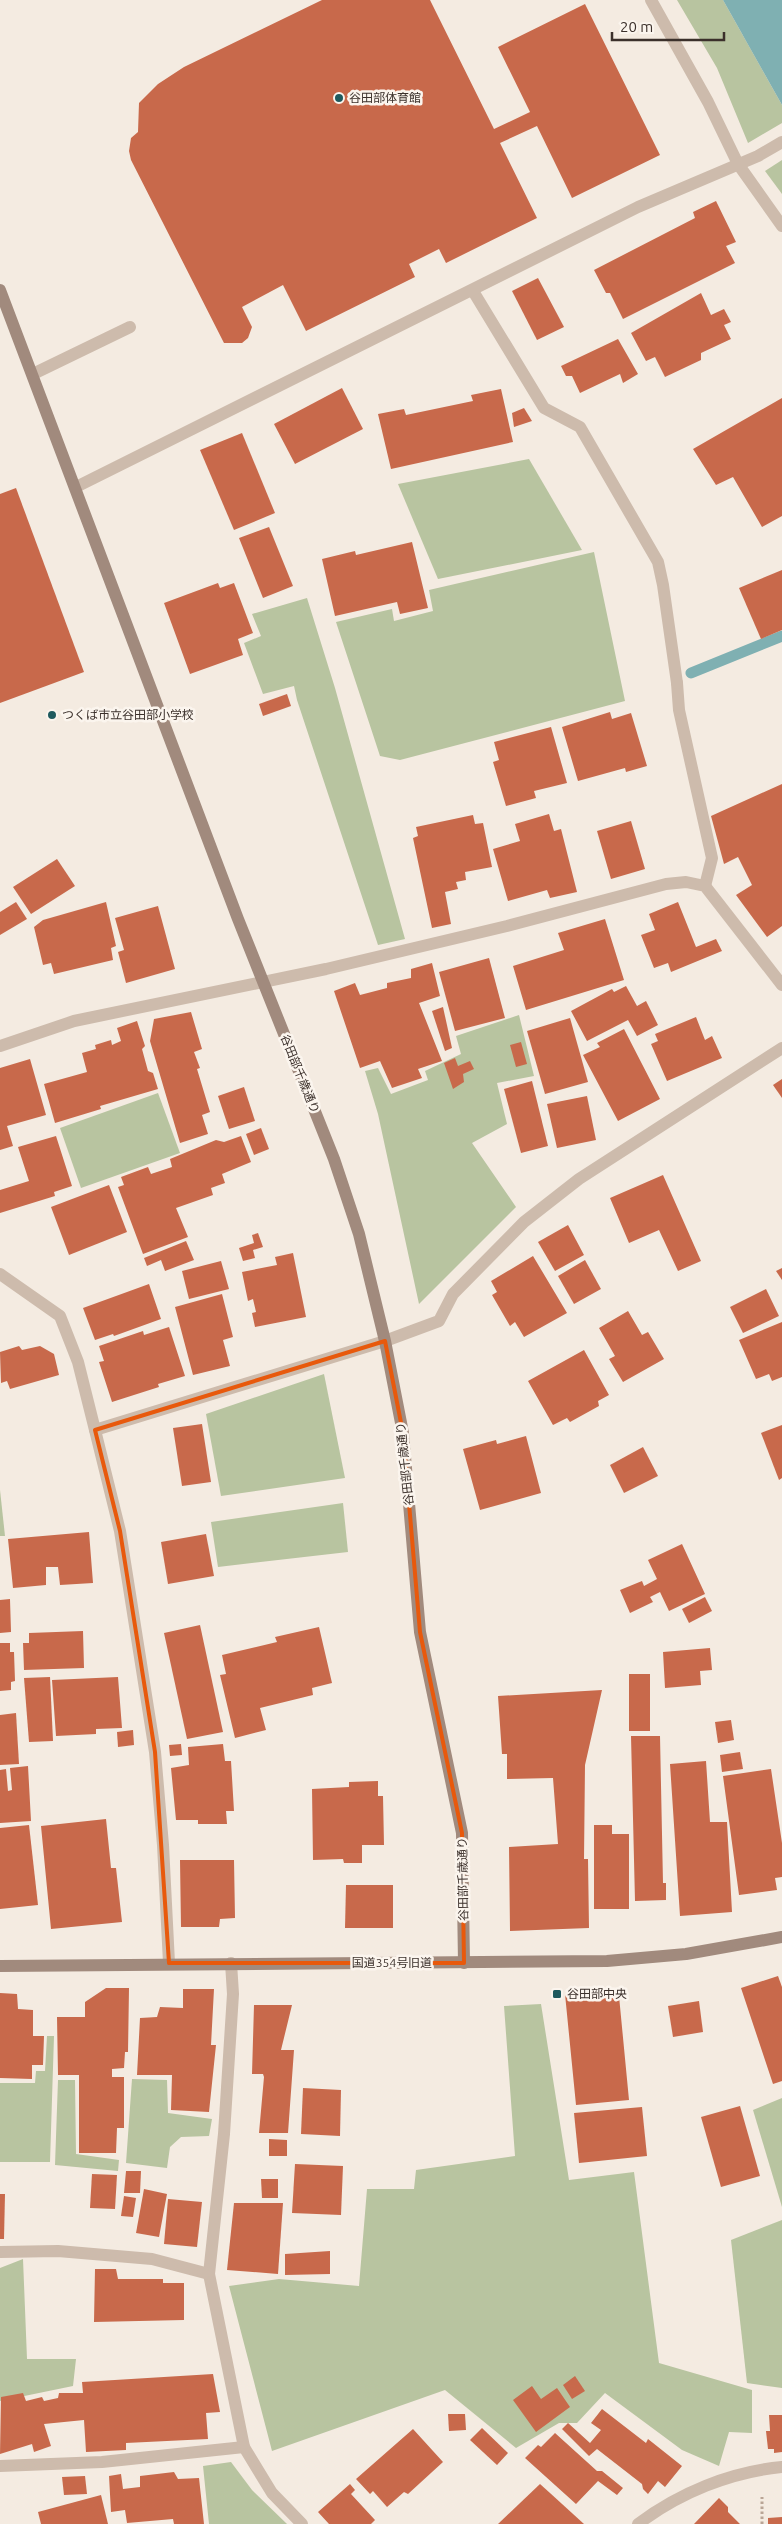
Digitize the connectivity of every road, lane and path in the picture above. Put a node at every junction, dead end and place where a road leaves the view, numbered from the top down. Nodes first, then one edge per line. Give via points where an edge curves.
1 (651, 0) edge
2 (782, 142) edge
3 (738, 164) junction
4 (782, 226) edge
5 (0, 290) edge
6 (472, 291) junction
7 (130, 327) dead end
8 (33, 374) junction
9 (76, 487) junction
10 (705, 886) junction
11 (264, 982) junction
12 (782, 984) edge
13 (0, 1046) edge
14 (782, 1048) edge
15 (0, 1274) edge
16 (385, 1341) junction
17 (95, 1430) junction
18 (782, 1937) edge
19 (169, 1963) junction
20 (231, 1963) junction
21 (464, 1963) junction
22 (0, 1966) edge
23 (0, 2252) edge
24 (209, 2274) junction
25 (244, 2447) junction
26 (0, 2466) edge
27 (782, 2467) edge
28 (302, 2524) edge
29 (638, 2524) edge

1 - 3 street via 708,102
2 - 3 street
3 - 4 street
3 - 6 street via 638,208
5 - 8 street, 谷田部千歳通り
6 - 9 street
6 - 10 street via 544,408 580,428 658,562 679,710 712,858
7 - 8 street
8 - 9 street, 谷田部千歳通り
9 - 11 street, 谷田部千歳通り
10 - 11 street via 686,882 666,884 507,926
10 - 12 street
11 - 13 street via 74,1022
11 - 16 street, 谷田部千歳通り via 334,1159 359,1234
14 - 16 street via 579,1178 524,1222 453,1294 439,1321
15 - 17 street via 60,1316 78,1362
16 - 17 street
16 - 21 street, 谷田部千歳通り via 403,1433 420,1632 462,1833
17 - 19 street via 120,1531 155,1752
18 - 21 street, 国道354号旧道 via 686,1954 607,1961
19 - 20 street, 国道354号旧道
19 - 22 street, 国道354号旧道
20 - 21 street, 国道354号旧道
20 - 24 street via 224,2134
23 - 24 street via 58,2250 152,2259
24 - 25 street
25 - 26 street via 102,2462
25 - 28 street via 272,2493
27 - 29 street via 714,2482 659,2508

